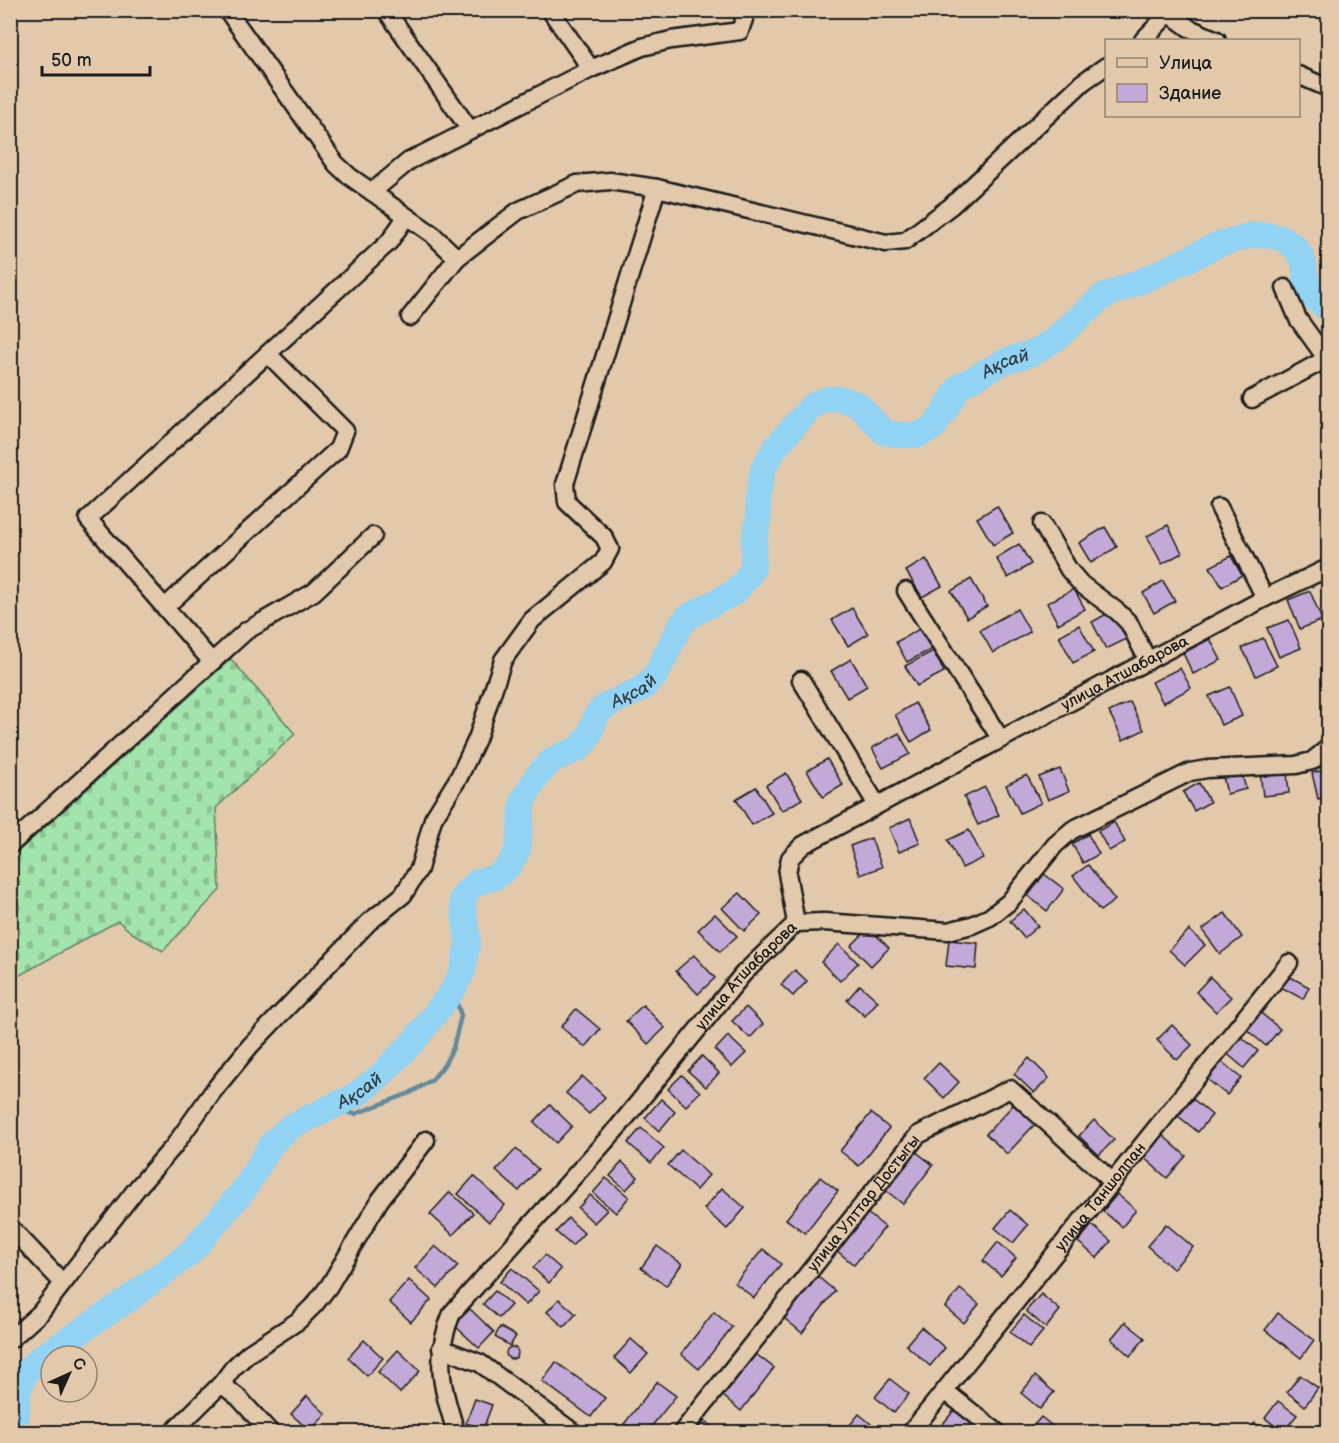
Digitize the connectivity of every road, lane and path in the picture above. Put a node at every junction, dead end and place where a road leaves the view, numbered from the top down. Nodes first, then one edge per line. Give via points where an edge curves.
1 (227, 10) edge
2 (386, 10) edge
3 (550, 10) edge
4 (747, 10) edge
5 (1171, 12) edge
6 (1144, 39) edge
7 (1215, 39) edge
8 (1105, 67) edge
9 (591, 69) junction
10 (1300, 75) edge
11 (1329, 88) edge
12 (470, 130) junction
13 (657, 188) junction
14 (372, 192) junction
15 (406, 217) junction
16 (457, 258) junction
17 (1285, 288) dead end
18 (410, 317) dead end
19 (268, 354) junction
20 (1327, 358) edge
21 (1252, 399) dead end
22 (1220, 507) dead end
23 (1042, 524) dead end
24 (373, 536) dead end
25 (1329, 568) edge
26 (906, 591) dead end
27 (1265, 598) junction
28 (165, 607) junction
29 (1148, 661) junction
30 (212, 662) junction
31 (801, 680) dead end
32 (1000, 738) junction
33 (1329, 748) edge
34 (877, 804) junction
35 (10, 845) edge
36 (796, 923) junction
37 (1289, 963) dead end
38 (426, 1140) dead end
39 (1113, 1182) junction
40 (10, 1227) edge
41 (63, 1283) junction
42 (10, 1340) edge
43 (441, 1348) junction
44 (221, 1384) junction
45 (945, 1390) junction
46 (173, 1432) edge
47 (270, 1432) edge
48 (456, 1432) edge
49 (573, 1432) edge
50 (682, 1432) edge
51 (911, 1432) edge
52 (997, 1432) edge

1 - 14 street via 336,164
2 - 12 street
3 - 9 street
4 - 9 street via 740,32 642,47
5 - 6 street
5 - 7 street via 1189,28
8 - 13 street via 1083,82 951,206 905,241 886,243
9 - 12 street
10 - 11 street
12 - 14 street via 409,161
13 - 16 street via 610,181 577,184 518,211
13 - 41 street via 565,484 567,502 604,537 610,549 603,562 532,620 502,660 477,739 433,819 419,869 403,895 369,922 250,1046
14 - 15 street
15 - 16 street via 432,234
15 - 19 street via 389,243
16 - 18 street
17 - 20 street via 1298,320
19 - 28 street via 88,519
19 - 28 street via 345,431 339,449
20 - 21 street
22 - 27 street
23 - 29 street via 1081,584 1129,623
24 - 30 street via 314,592 246,631
25 - 27 street, улица Атшабарова
26 - 32 street
27 - 29 street, улица Атшабарова
28 - 30 street
29 - 32 street, улица Атшабарова
30 - 35 street
31 - 34 street
32 - 34 street, улица Атшабарова
33 - 36 street via 1312,761 1296,765 1190,772 1072,830 1009,902 972,925 948,931
34 - 36 street, улица Атшабарова via 803,845 790,858 787,873
36 - 43 street, улица Атшабарова via 743,974 619,1126 452,1313
37 - 39 street, улица Таншолпан
38 - 44 street via 380,1200 315,1304 298,1321 249,1353
39 - 45 street, улица Таншолпан
39 - 50 street, улица Улттар Достыгы via 1010,1089 918,1135
40 - 41 street
41 - 42 street via 40,1313
43 - 48 street, улица Атшабарова via 445,1396
43 - 49 street via 480,1363
44 - 46 street
44 - 47 street
45 - 51 street, улица Таншолпан
45 - 52 street

